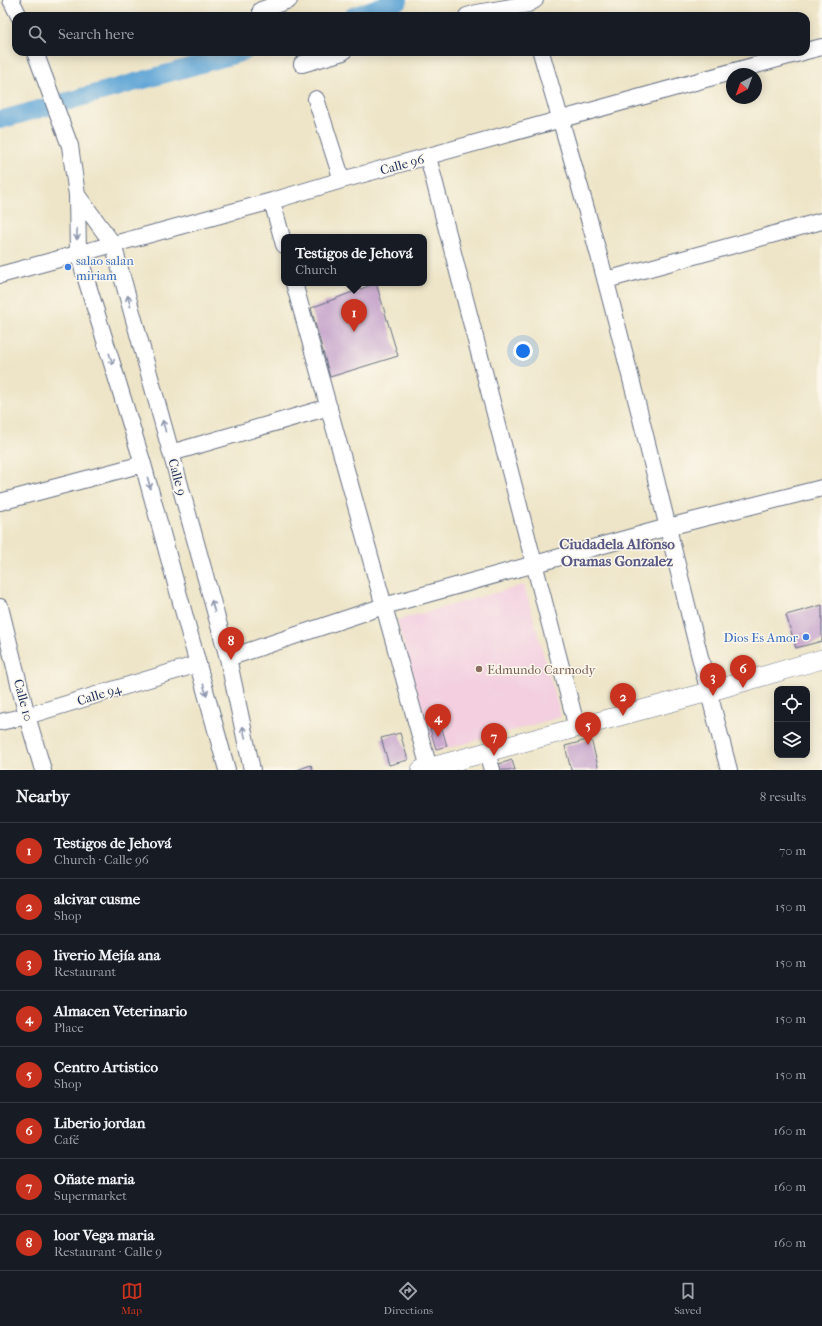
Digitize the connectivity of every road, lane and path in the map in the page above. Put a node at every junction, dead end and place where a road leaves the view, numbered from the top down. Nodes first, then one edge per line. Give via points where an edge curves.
1 (11, 0) edge
2 (289, 0) edge
3 (532, 7) edge
4 (261, 10) dead end
5 (17, 12) edge
6 (486, 12) edge
7 (822, 47) edge
8 (810, 51) edge
9 (38, 56) edge
10 (330, 56) edge
11 (542, 56) edge
12 (791, 56) edge
13 (302, 64) dead end
14 (316, 99) dead end
15 (560, 120) junction
16 (428, 157) junction
17 (342, 180) junction
18 (77, 195) junction
19 (272, 201) junction
20 (822, 221) edge
21 (281, 234) edge
22 (113, 244) junction
23 (78, 253) junction
24 (0, 275) edge
25 (606, 280) junction
26 (295, 286) edge
27 (329, 407) junction
28 (171, 453) junction
29 (143, 464) junction
30 (822, 488) edge
31 (0, 502) edge
32 (668, 527) junction
33 (534, 564) junction
34 (0, 606) edge
35 (384, 606) junction
36 (228, 658) junction
37 (822, 659) edge
38 (198, 664) junction
39 (708, 692) junction
40 (27, 716) junction
41 (0, 722) edge
42 (577, 728) junction
43 (489, 761) edge
44 (425, 769) edge
45 (43, 770) edge
46 (227, 770) edge
47 (252, 770) edge
48 (729, 770) edge

1 - 5 street
2 - 4 street
3 - 6 street
7 - 8 street, Calle 96
9 - 18 street, Calle 9 via 70,146
10 - 13 street
11 - 15 street
12 - 15 street, Calle 96
14 - 17 street
15 - 16 street, Calle 96
15 - 25 street
16 - 17 street, Calle 96
16 - 33 street
17 - 19 street, Calle 96
18 - 22 street, Calle 9
18 -> 23 street, Calle 9
19 - 21 street
19 - 22 street, Calle 96
20 - 25 street
22 - 23 street, Calle 96
28 -> 22 street, Calle 9
23 - 24 street, Calle 96
23 -> 29 street, Calle 9
25 - 32 street
26 - 27 street
27 - 28 street
27 - 35 street
36 -> 28 street, Calle 9
29 - 31 street
29 -> 38 street, Calle 9
30 - 32 street
32 - 33 street
32 - 39 street
33 - 35 street
33 - 42 street
34 - 40 street, Calle 10
35 - 36 street
35 - 44 street
47 -> 36 street, Calle 9
37 - 39 street
38 - 40 street, Calle 94
38 -> 46 street, Calle 9
39 - 42 street
39 - 48 street
40 - 41 street, Calle 94
40 - 45 street, Calle 10
42 - 43 street
43 - 44 street

